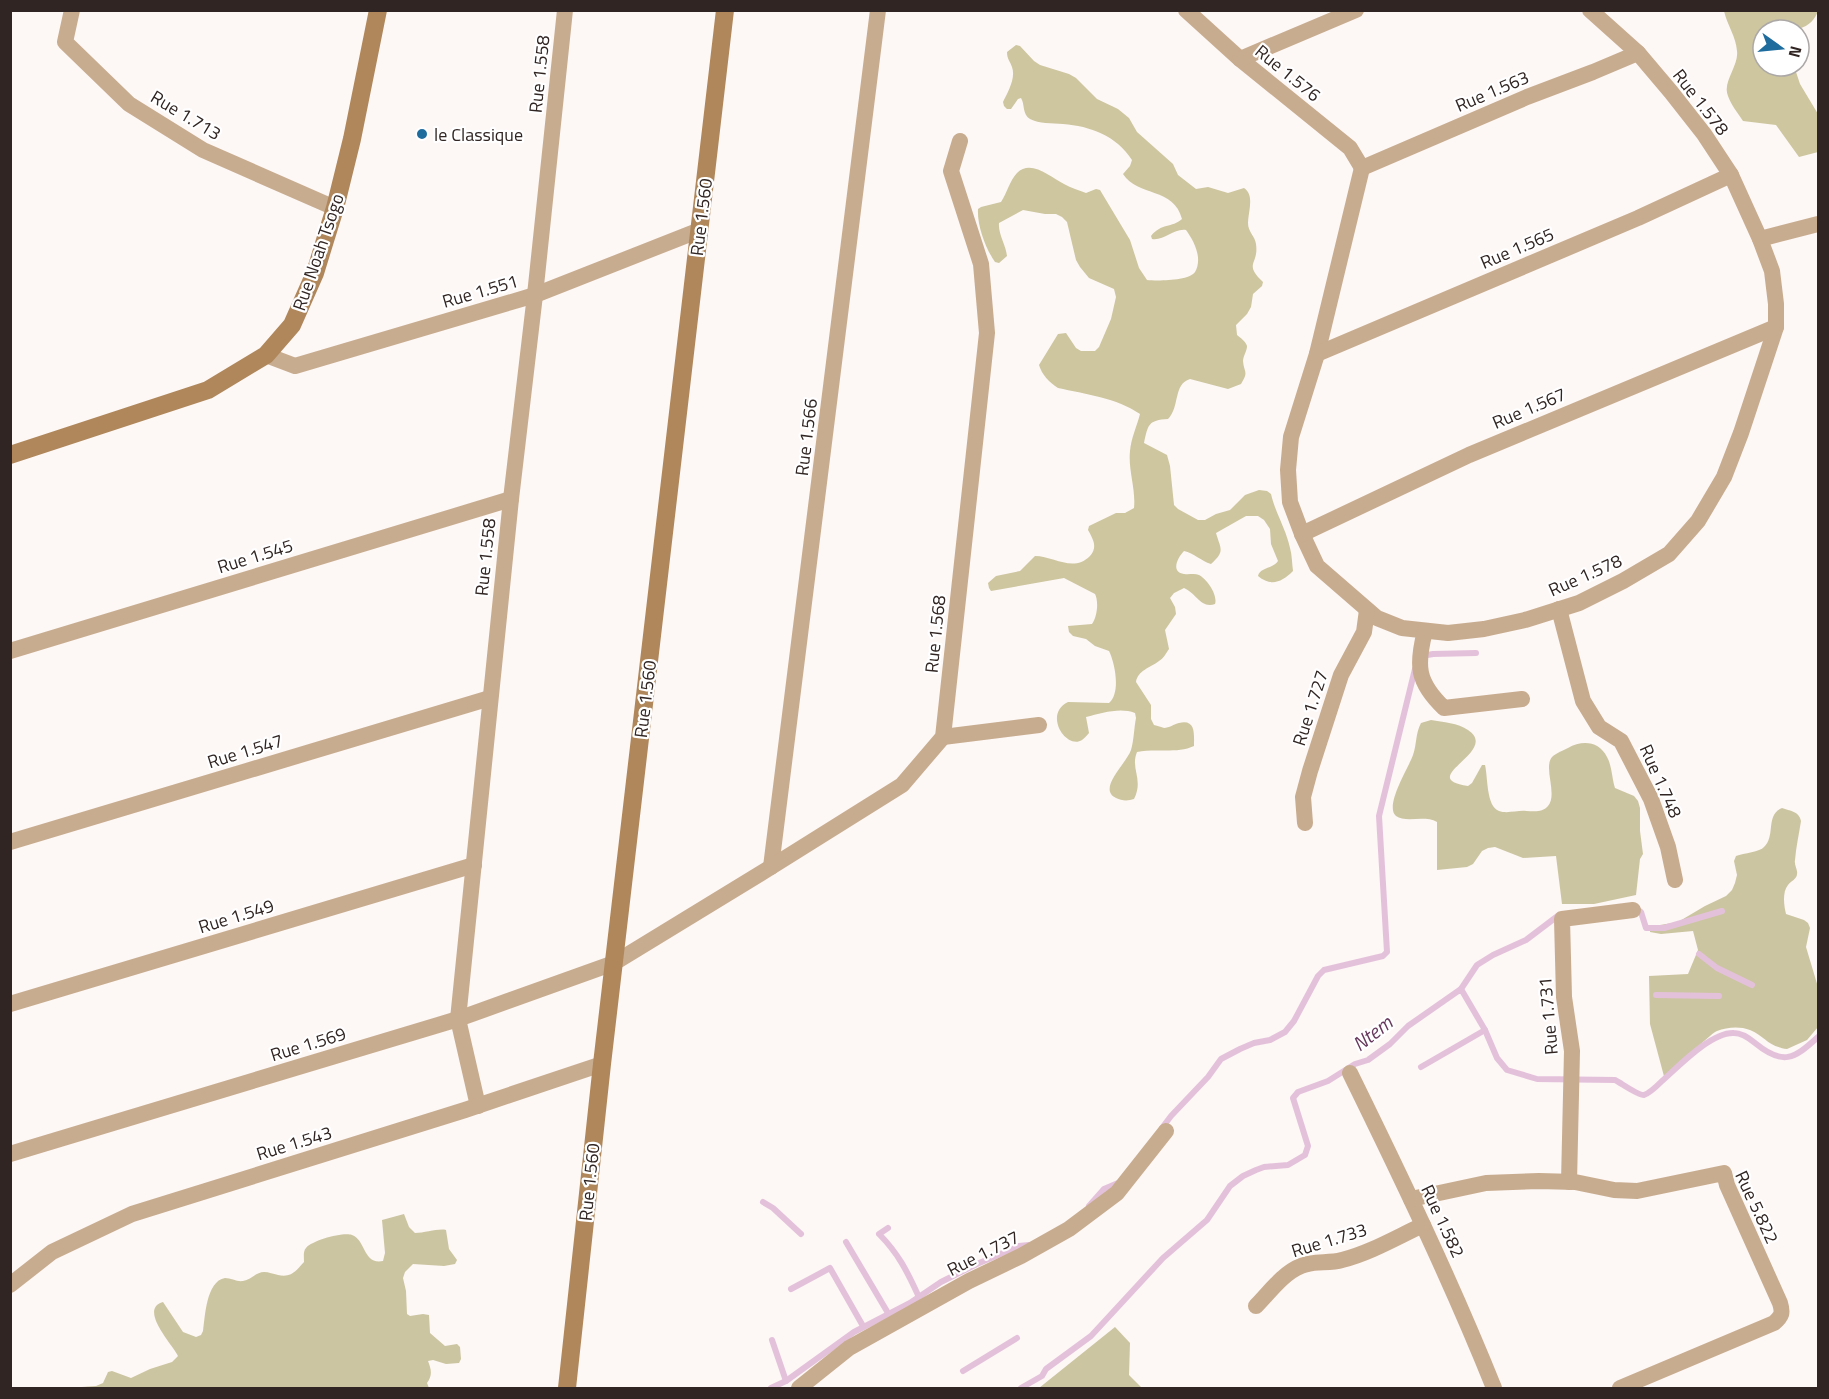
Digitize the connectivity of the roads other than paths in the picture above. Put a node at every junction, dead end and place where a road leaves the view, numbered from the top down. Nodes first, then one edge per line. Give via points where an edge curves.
1 (72, 10) edge
2 (378, 10) edge
3 (565, 10) edge
4 (725, 10) edge
5 (878, 10) edge
6 (1186, 10) edge
7 (1356, 10) edge
8 (1590, 10) edge
9 (1638, 53) junction
10 (1240, 59) junction
11 (960, 141) dead end
12 (1362, 168) junction
13 (1731, 176) junction
14 (335, 208) junction
15 (1818, 224) edge
16 (700, 230) junction
17 (1760, 238) junction
18 (535, 295) junction
19 (1776, 327) junction
20 (1317, 354) junction
21 (266, 356) junction
22 (10, 455) edge
23 (511, 499) junction
24 (1302, 534) junction
25 (1559, 609) junction
26 (1368, 610) junction
27 (1425, 631) junction
28 (10, 651) edge
29 (490, 698) junction
30 (1522, 699) dead end
31 (1040, 725) dead end
32 (944, 737) junction
33 (1305, 823) dead end
34 (10, 842) edge
35 (474, 865) junction
36 (771, 867) junction
37 (1675, 880) dead end
38 (1633, 910) dead end
39 (614, 963) junction
40 (10, 1005) edge
41 (458, 1019) junction
42 (602, 1064) junction
43 (1350, 1073) dead end
44 (478, 1106) junction
45 (1166, 1131) dead end
46 (10, 1154) edge
47 (1569, 1182) junction
48 (1411, 1199) junction
49 (1423, 1225) junction
50 (10, 1285) edge
51 (1256, 1306) dead end
52 (567, 1389) edge
53 (799, 1389) edge
54 (1494, 1389) edge
55 (1620, 1389) edge

1 - 14 street, Rue 1.713 via 65,42 129,104 203,150
2 - 14 main road, Rue Noah Tsogo
3 - 18 street, Rue 1.558
4 - 16 main road, Rue 1.560
5 - 36 street, Rue 1.566
6 - 10 street, Rue 1.576
7 - 10 street
8 - 9 street, Rue 1.578
9 - 12 street, Rue 1.563
9 - 13 street, Rue 1.578 via 1704,134
10 - 12 street, Rue 1.576 via 1350,148
11 - 32 street, Rue 1.568 via 951,171 981,264 987,333
12 - 20 street, Rue 1.578
13 - 17 street, Rue 1.578
13 - 20 street, Rue 1.565
14 - 21 main road, Rue Noah Tsogo via 315,273 292,325
15 - 17 street
16 - 18 street, Rue 1.551
16 - 39 main road, Rue 1.560
17 - 19 street, Rue 1.578 via 1772,271
18 - 21 street, Rue 1.551 via 295,366
18 - 23 street, Rue 1.558
19 - 24 street, Rue 1.567 via 1469,455
19 - 25 street, Rue 1.578 via 1724,477 1698,521 1669,554 1623,581
20 - 24 street, Rue 1.578 via 1291,437 1288,470 1290,502
21 - 22 main road, Rue Noah Tsogo via 208,390
23 - 28 street, Rue 1.545
23 - 29 street, Rue 1.558
24 - 26 street, Rue 1.578 via 1317,566
25 - 27 street, Rue 1.578 via 1484,629
25 - 37 street, Rue 1.748 via 1583,701 1599,727 1621,741 1638,773 1668,847
26 - 27 street, Rue 1.578 via 1402,628
26 - 33 street, Rue 1.727 via 1364,632 1341,675 1310,771 1304,797
27 - 30 street via 1420,650 1421,678 1444,708
29 - 34 street, Rue 1.547
29 - 35 street, Rue 1.558
31 - 32 street
32 - 36 street via 902,785
35 - 40 street, Rue 1.549
35 - 41 street, Rue 1.558
36 - 39 street
38 - 47 street, Rue 1.731 via 1562,919 1564,997 1572,1051
39 - 41 street, Rue 1.569
39 - 42 main road, Rue 1.560
41 - 44 street, Rue 1.558
41 - 46 street, Rue 1.569
42 - 44 street, Rue 1.543
42 - 52 main road, Rue 1.560
43 - 48 street, Rue 1.582
44 - 50 street, Rue 1.543 via 132,1214 52,1252
45 - 53 street, Rue 1.737 via 1117,1193 1069,1229 849,1348
47 - 48 street, Rue 5.822 via 1486,1183
47 - 55 street, Rue 5.822 via 1637,1191 1724,1173 1782,1311 1774,1323
48 - 49 street, Rue 1.582
49 - 51 street, Rue 1.733 via 1356,1256 1299,1266
49 - 54 street, Rue 1.582

